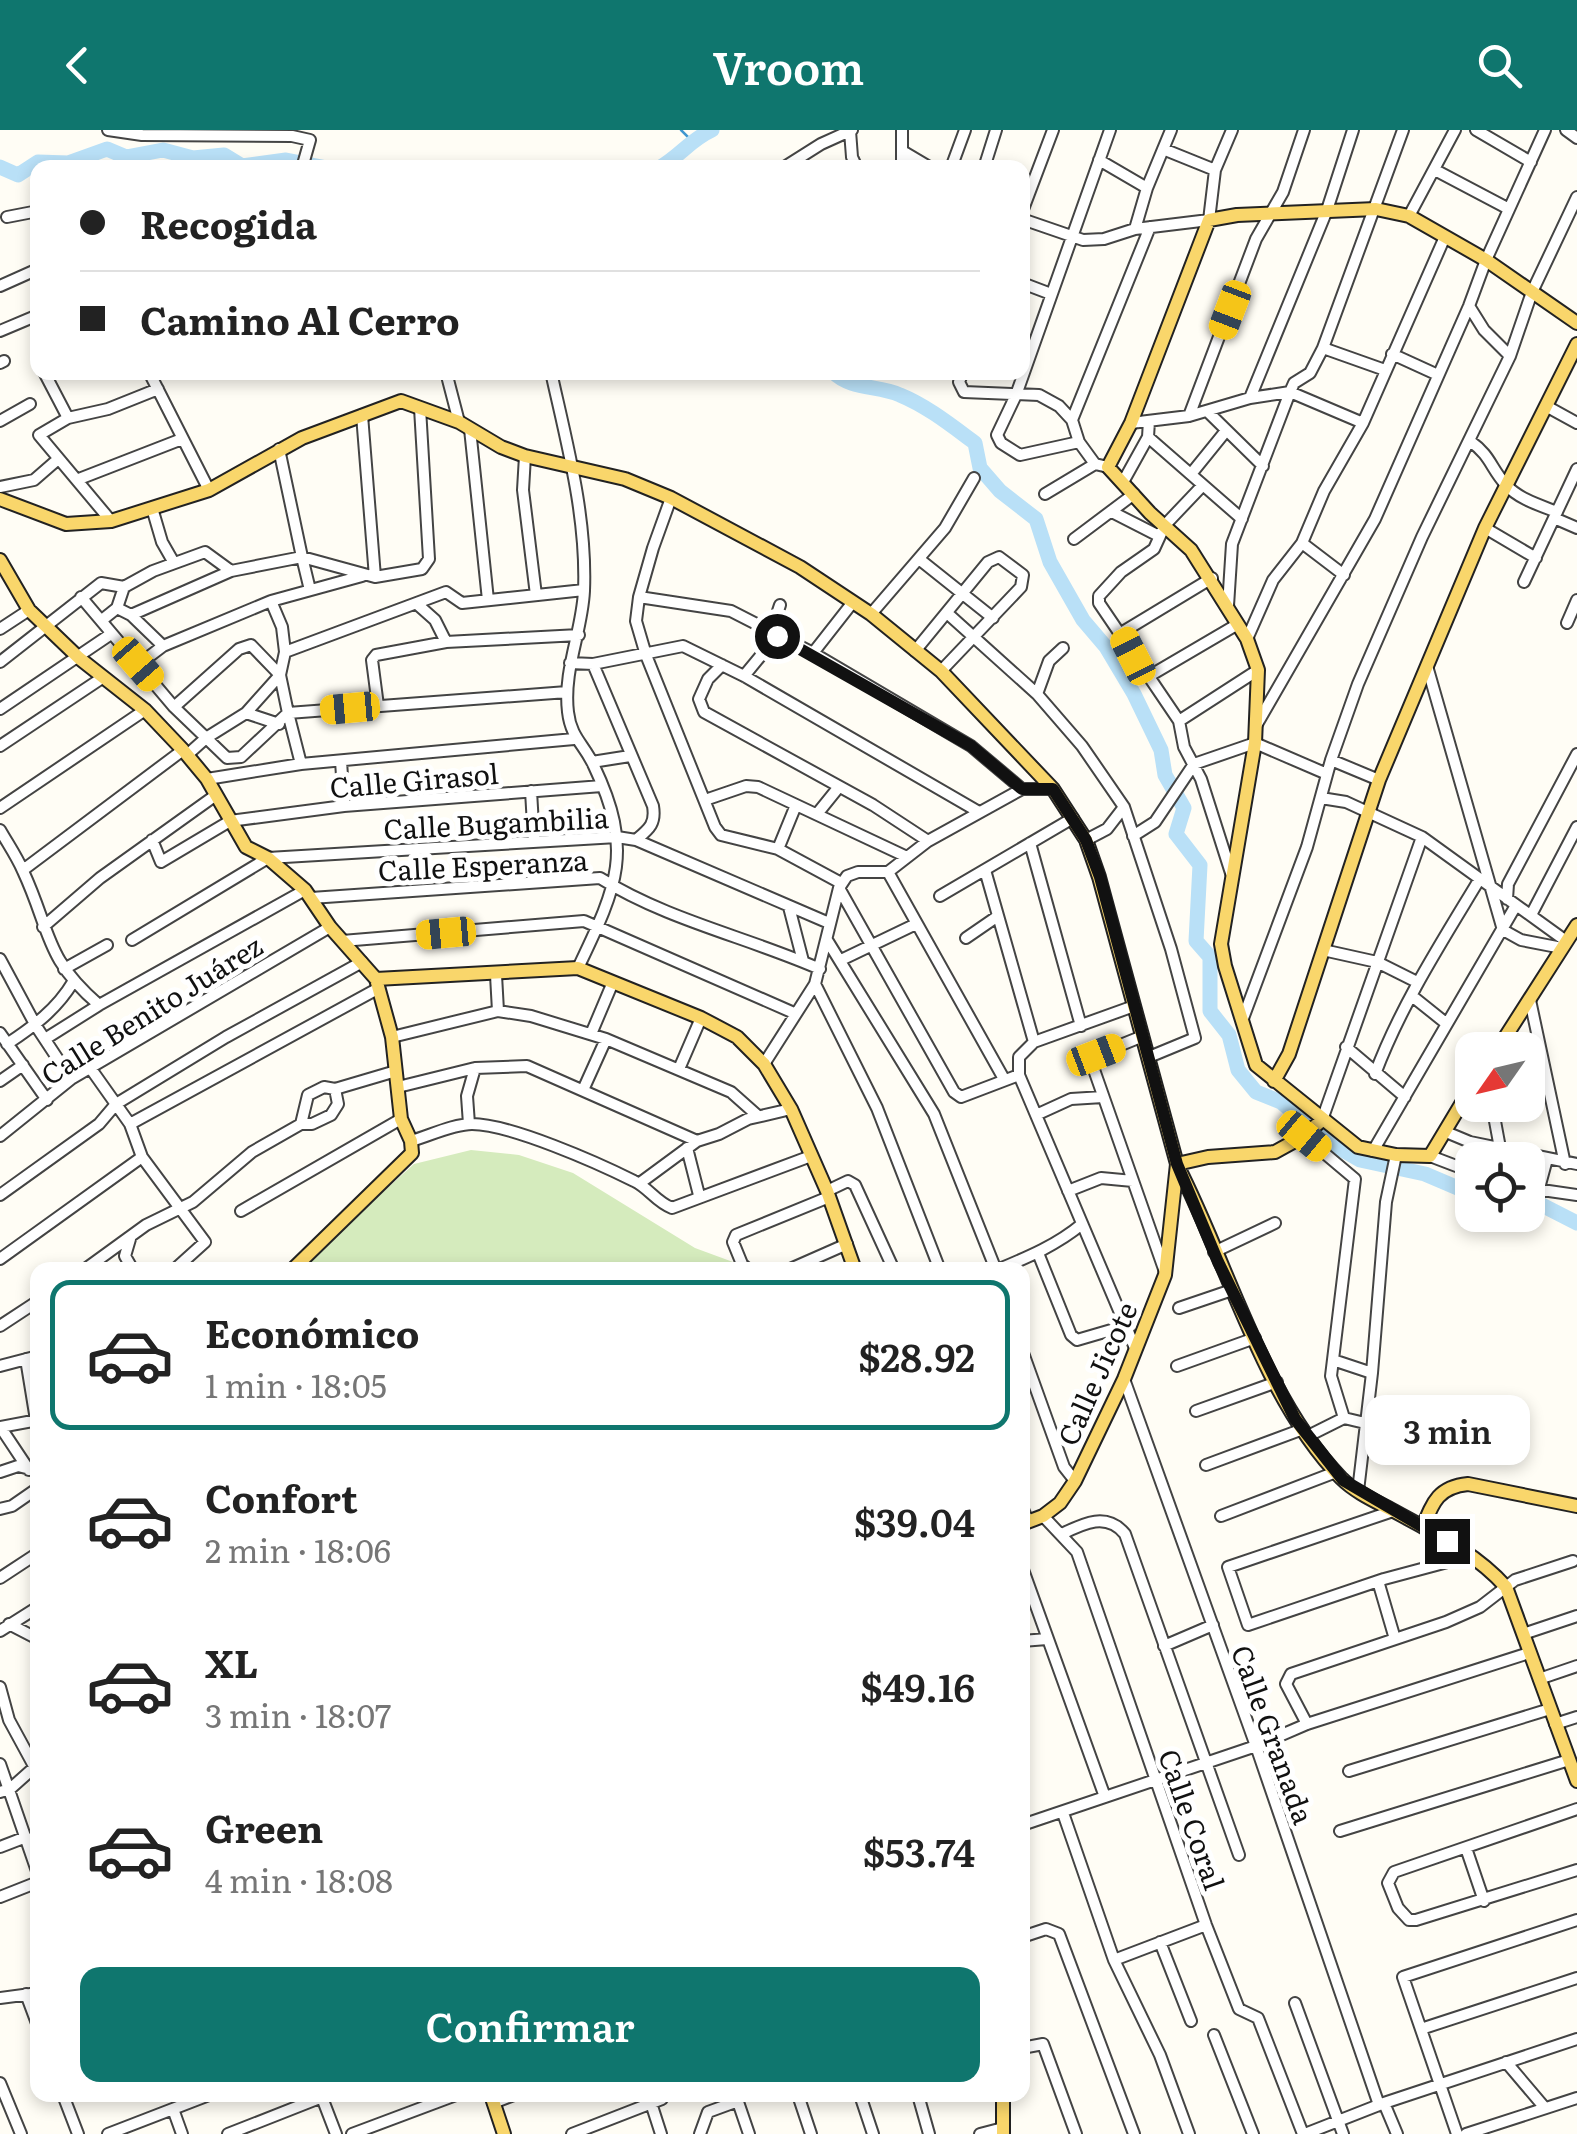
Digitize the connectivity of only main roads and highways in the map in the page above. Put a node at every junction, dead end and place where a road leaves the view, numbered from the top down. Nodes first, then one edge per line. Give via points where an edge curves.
1 (1577, 321) edge
2 (1577, 344) edge
3 (0, 498) edge
4 (0, 560) edge
5 (5, 579) edge
6 (1577, 925) edge
7 (378, 984) junction
8 (1510, 1032) edge
9 (1274, 1081) junction
10 (1455, 1116) edge
11 (1322, 1120) junction
12 (1177, 1164) junction
13 (300, 1262) edge
14 (853, 1262) edge
15 (1577, 1506) edge
16 (1030, 1521) edge
17 (1423, 1527) junction
18 (1577, 1781) edge
19 (493, 2102) edge
20 (1003, 2102) edge
21 (1002, 2131) edge
22 (504, 2134) edge

1 - 9 main road via 1409,216 1376,209 1209,220 1131,423 1102,465 1162,531 1191,550 1258,670 1255,743 1221,944 1256,1065
2 - 9 main road via 1485,528 1379,780
3 - 12 main road via 66,524 111,522 209,490 279,449 400,401 525,456 625,479 672,498 800,567 940,671 1074,818 1086,840
4 - 5 main road
5 - 7 main road via 79,658 185,753 246,847 308,894
6 - 8 main road
7 - 13 main road via 392,1036 400,1118 412,1152
7 - 14 main road via 578,968 737,1037 764,1064 791,1110
9 - 11 main road
10 - 11 main road via 1430,1156 1358,1146
11 - 12 main road via 1274,1152
12 - 16 main road, Calle Jicote via 1166,1275 1124,1379 1060,1504
12 - 17 main road via 1305,1432 1358,1491
15 - 17 main road via 1468,1484 1442,1491
17 - 18 main road via 1490,1569 1506,1587
19 - 22 main road
20 - 21 main road

